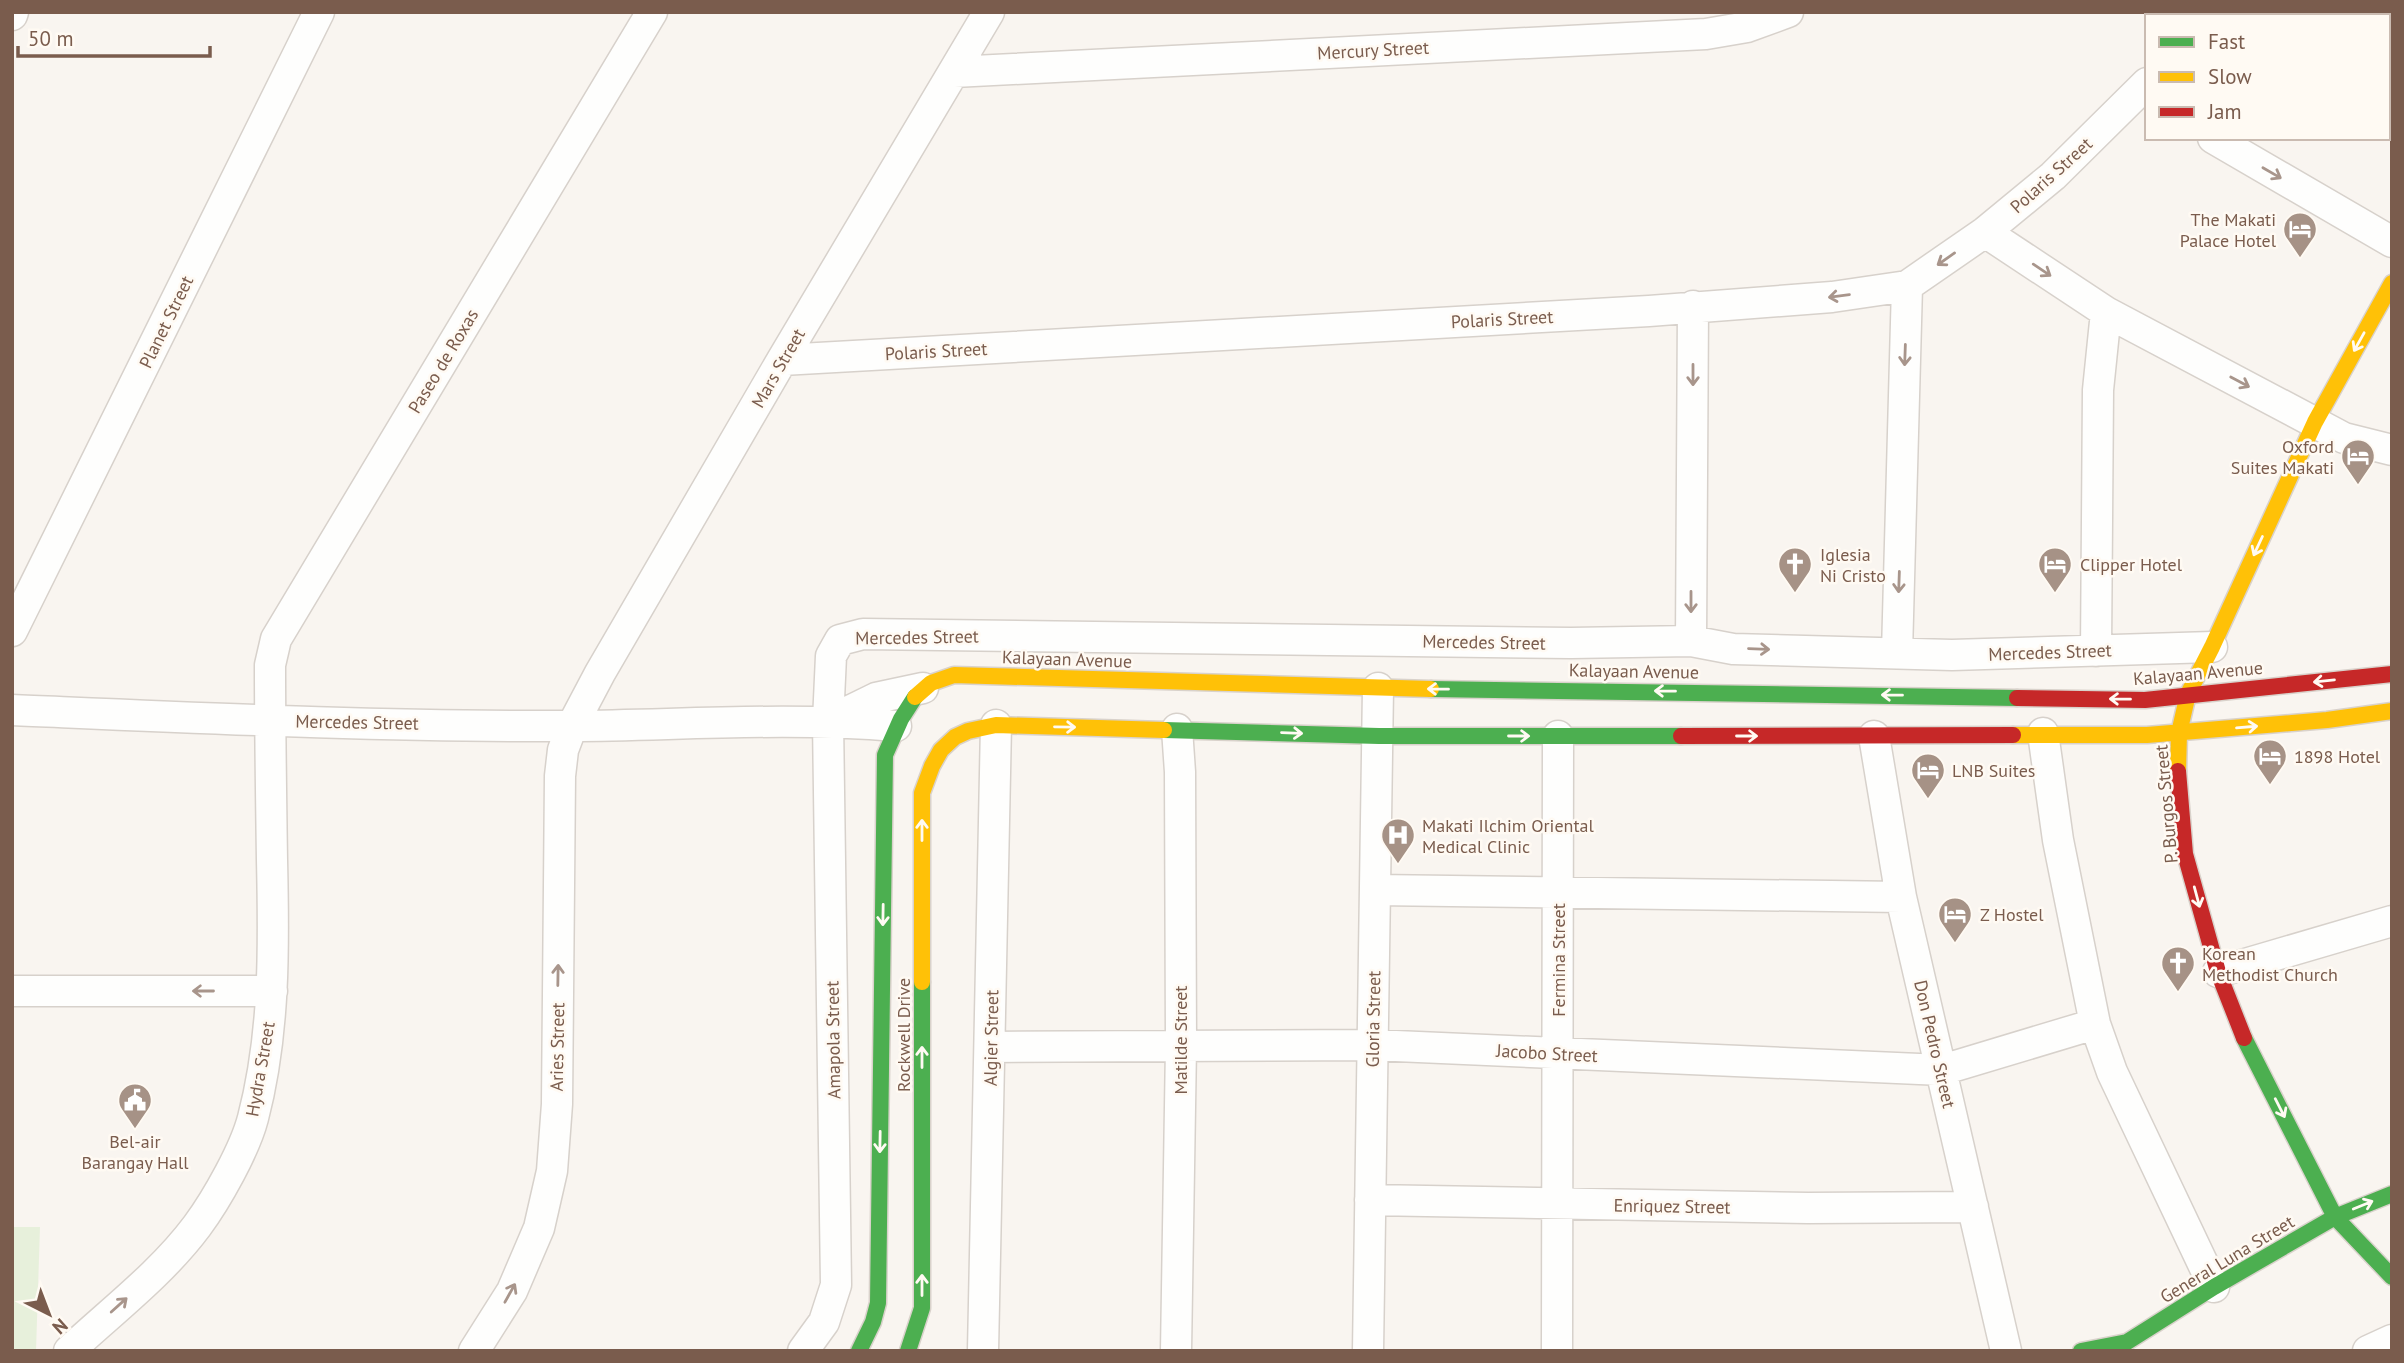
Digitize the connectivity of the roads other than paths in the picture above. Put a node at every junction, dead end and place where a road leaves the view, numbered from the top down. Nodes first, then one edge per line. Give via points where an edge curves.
1 (319, 12) edge
2 (652, 12) edge
3 (989, 12) edge
4 (1788, 12) edge
5 (954, 72) junction
6 (2144, 92) edge
7 (2216, 140) edge
8 (1985, 232) junction
9 (2392, 242) edge
10 (2392, 283) edge
11 (1907, 286) junction
12 (1693, 306) junction
13 (2106, 312) junction
14 (782, 360) junction
15 (2315, 422) junction
16 (2392, 450) edge
17 (12, 631) edge
18 (1691, 641) junction
19 (2212, 647) junction
20 (2096, 650) junction
21 (1897, 653) junction
22 (2392, 674) edge
23 (923, 688) junction
24 (1378, 688) junction
25 (2188, 694) junction
26 (12, 710) edge
27 (2392, 712) edge
28 (270, 720) junction
29 (828, 721) junction
30 (572, 726) junction
31 (909, 726) junction
32 (946, 726) dead end
33 (996, 726) junction
34 (1177, 729) junction
35 (2043, 733) junction
36 (2179, 733) junction
37 (1379, 736) junction
38 (1558, 736) junction
39 (1874, 736) junction
40 (1376, 890) junction
41 (1558, 892) junction
42 (1901, 897) junction
43 (2392, 921) edge
44 (2218, 972) junction
45 (12, 991) edge
46 (272, 991) junction
47 (2095, 1024) junction
48 (1373, 1045) junction
49 (1181, 1046) junction
50 (991, 1047) junction
51 (1557, 1054) junction
52 (1942, 1070) junction
53 (2392, 1194) edge
54 (1370, 1200) junction
55 (1558, 1205) junction
56 (1973, 1207) junction
57 (2335, 1217) junction
58 (2392, 1277) edge
59 (2214, 1287) junction
60 (2392, 1340) edge
61 (2129, 1347) edge
62 (69, 1351) edge
63 (474, 1351) edge
64 (803, 1351) edge
65 (859, 1351) edge
66 (908, 1351) edge
67 (983, 1351) edge
68 (1176, 1351) edge
69 (1368, 1351) edge
70 (1557, 1351) edge
71 (2006, 1351) edge
72 (2081, 1351) edge
73 (2368, 1351) edge

1 - 17 street, Planet Street
2 - 28 street, Paseo de Roxas via 276,639 270,665
3 - 5 street, Mars Street
4 - 5 street, Mercury Street via 1747,27 1706,34
5 - 14 street, Mars Street
6 - 8 street, Polaris Street
7 -> 9 street
8 -> 11 street, Polaris Street
8 -> 13 street
10 -> 15 main road, P. Burgos Street
11 -> 12 street, Polaris Street via 1832,297
11 -> 21 street
12 - 14 street, Polaris Street
12 -> 18 street
13 -> 15 street
13 - 20 street via 2098,390
14 - 30 street, Mars Street
15 - 16 street via 2344,438
15 -> 19 main road, P. Burgos Street
18 -> 21 street, Mercedes Street via 1733,649
18 - 29 street, Mercedes Street via 863,635 840,640 831,656
19 - 20 street, Mercedes Street
19 - 25 main road, P. Burgos Street
20 - 21 street, Mercedes Street
22 -> 25 main road, Kalayaan Avenue
23 - 24 main road, Kalayaan Avenue via 954,675
23 - 29 street, Mercedes Street via 876,698
23 - 31 main road
25 -> 24 main road, Kalayaan Avenue via 2145,700
24 - 37 street, Gloria Street
25 - 36 main road, P. Burgos Street
26 - 28 street, Mercedes Street
36 -> 27 main road
28 - 30 street, Mercedes Street
28 - 46 street, Hydra Street
29 - 30 street, Mercedes Street
29 - 31 street, Mercedes Street
29 - 64 street, Amapola Street via 836,1285 824,1322
63 -> 30 street, Aries Street via 512,1291 539,1228 552,1171 557,1104 560,776
31 -> 65 main road, Rockwell Drive via 885,755 878,1303
32 - 33 main road
33 -> 34 main road
33 - 50 street, Algier Street
66 -> 33 main road, Rockwell Drive via 922,1308 922,793 940,749 963,732
34 -> 37 main road
34 - 49 street, Matilde Street
35 - 36 main road
35 - 39 main road
35 - 47 street via 2058,840
36 -> 44 main road, P. Burgos Street via 2185,854
37 -> 38 main road
37 - 40 street, Gloria Street
38 -> 39 main road
38 - 41 street, Fermina Street
39 - 42 street, Don Pedro Street
40 - 41 street
40 - 48 street, Gloria Street
41 - 42 street
41 - 51 street, Fermina Street
42 - 52 street, Don Pedro Street
43 - 44 street
44 -> 57 main road, P. Burgos Street via 2244,1035
46 -> 45 street
62 -> 46 street, Hydra Street via 164,1265 225,1183 253,1121 266,1059
47 - 52 street, Jacobo Street
47 - 59 street via 2112,1072
48 - 49 street, Jacobo Street
48 - 51 street, Jacobo Street
48 - 54 street, Gloria Street
49 - 50 street, Jacobo Street
49 - 68 street, Matilde Street
50 - 67 street, Algier Street
51 - 52 street, Jacobo Street
51 - 55 street, Fermina Street
52 - 56 street, Don Pedro Street
57 -> 53 main road, General Luna Street
54 - 55 street, Enriquez Street
54 - 69 street, Gloria Street
55 - 56 street, Enriquez Street
55 - 70 street, Fermina Street
56 - 71 street, Don Pedro Street
57 - 58 main road, P. Burgos Street
57 - 59 main road, General Luna Street
59 - 61 main road, General Luna Street
60 - 73 street
61 - 72 main road, General Luna Street

